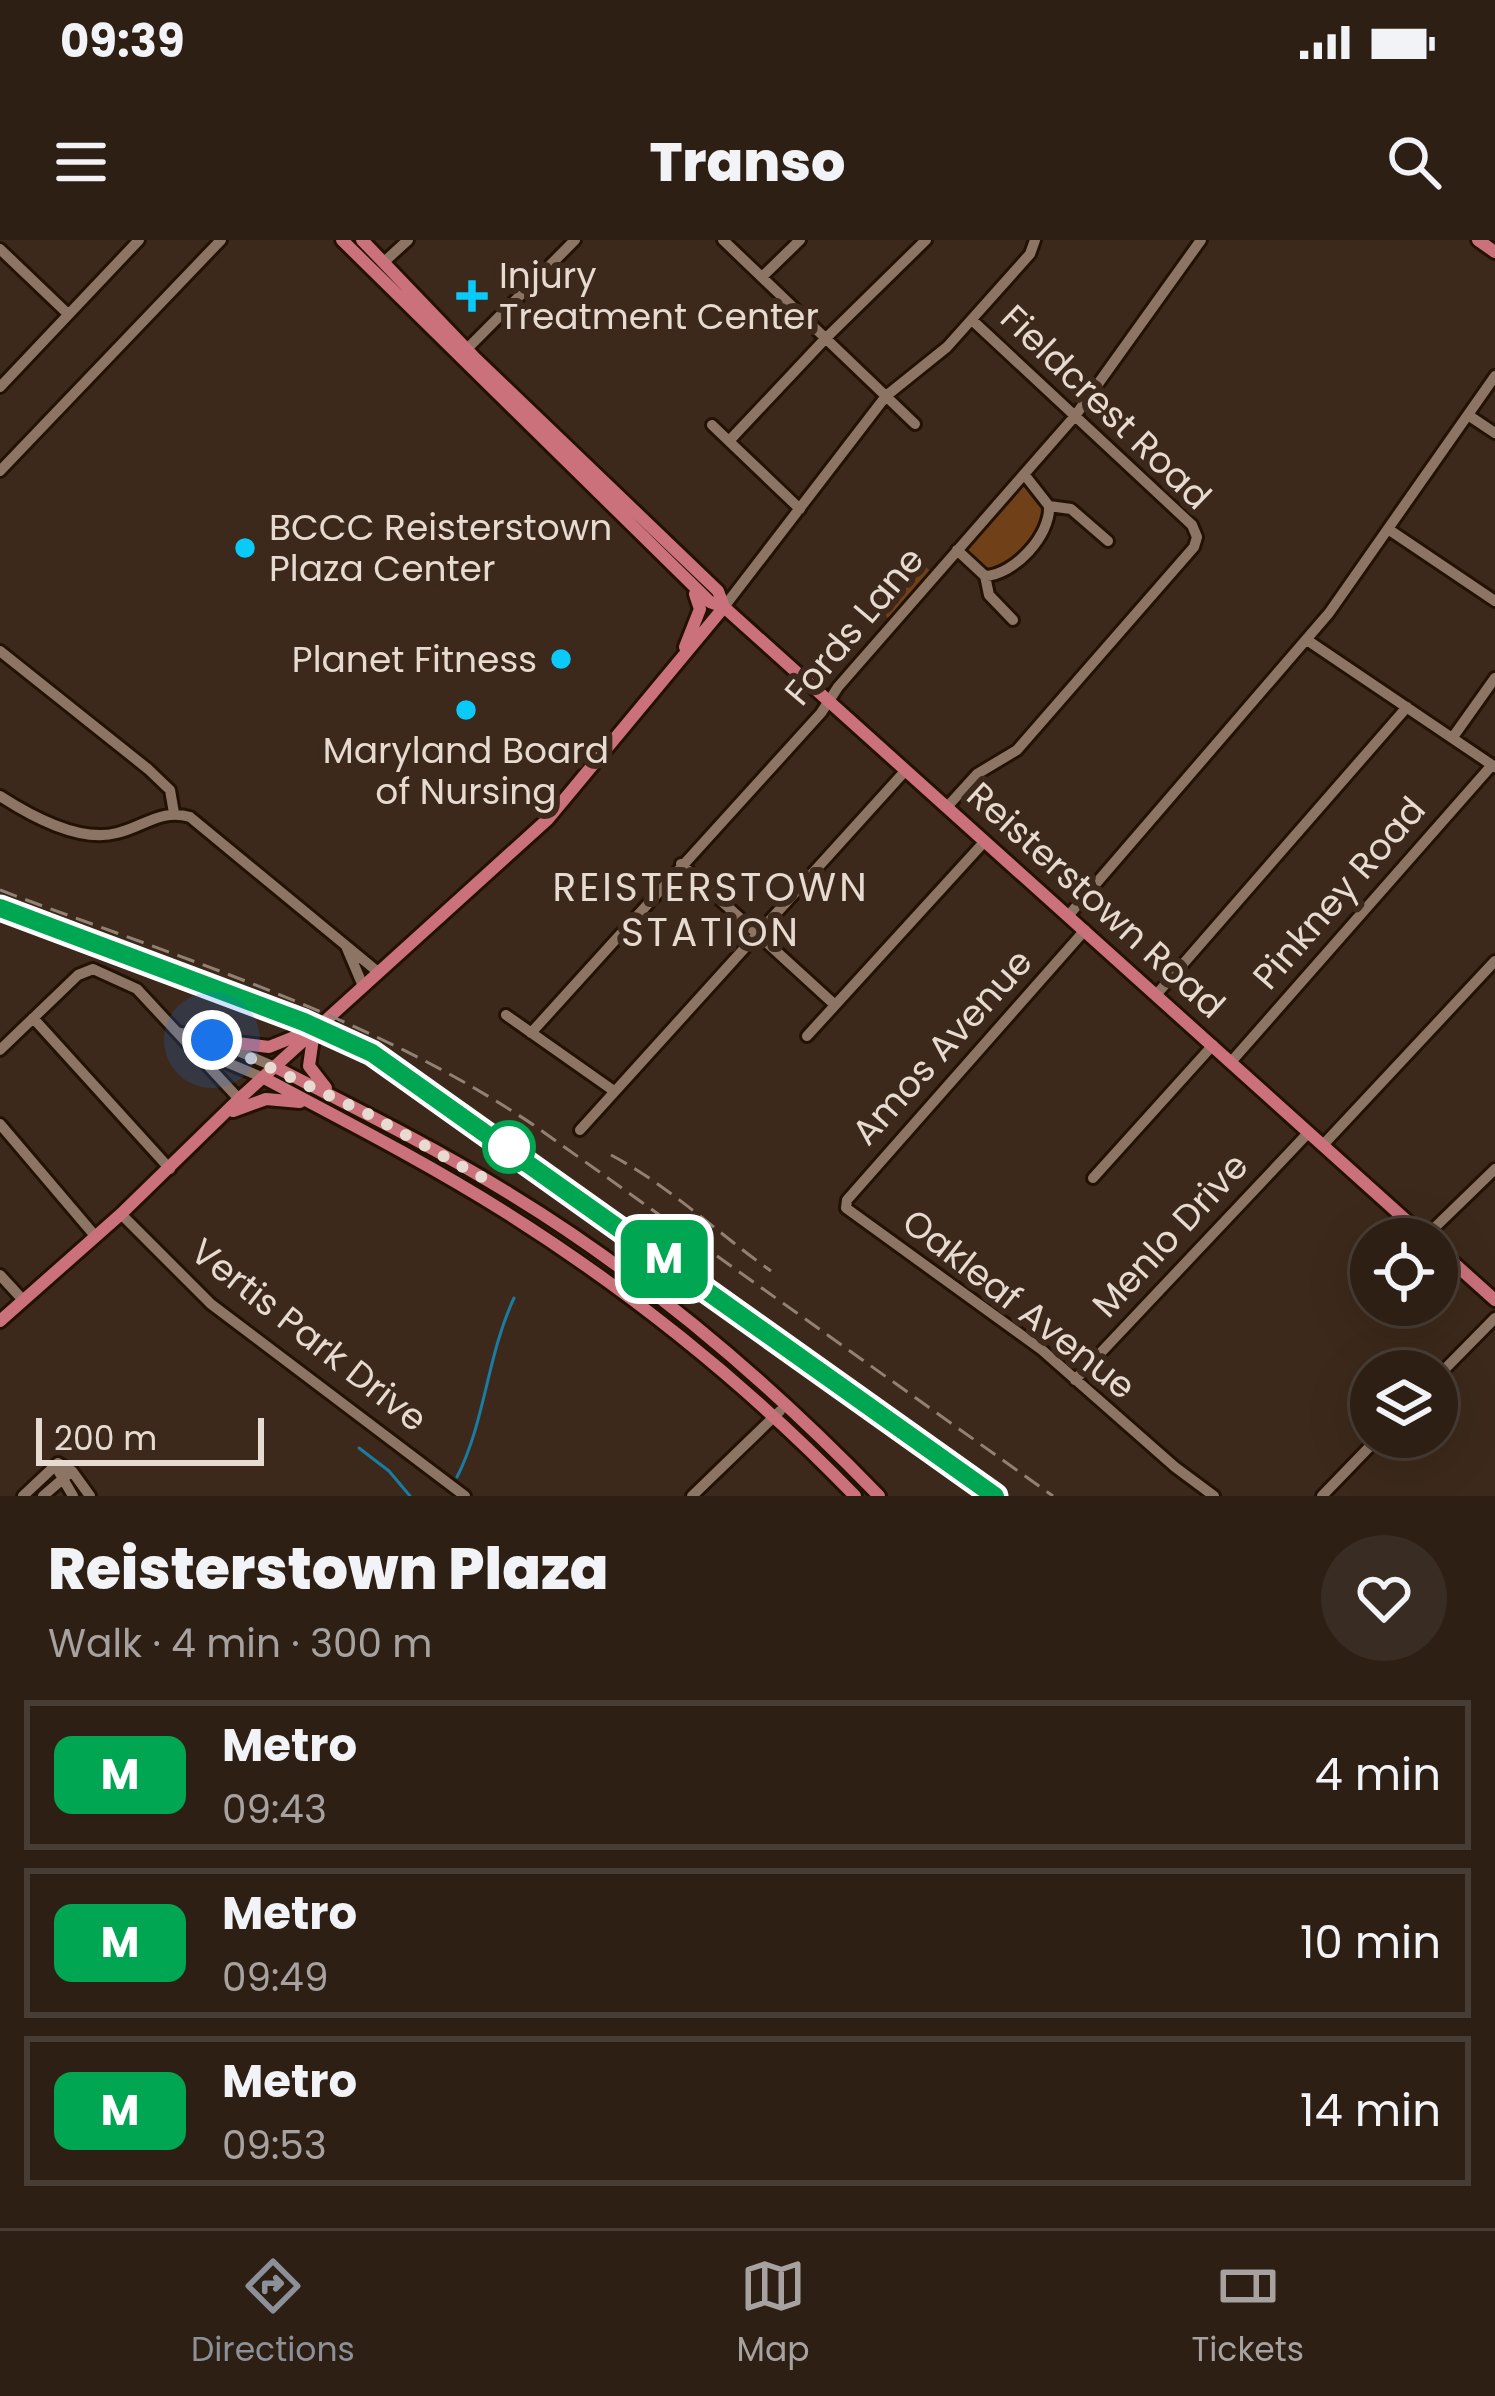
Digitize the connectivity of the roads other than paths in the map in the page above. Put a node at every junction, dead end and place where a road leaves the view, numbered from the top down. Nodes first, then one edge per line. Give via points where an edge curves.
1 (139, 240) edge
2 (220, 240) edge
3 (342, 240) edge
4 (352, 240) edge
5 (362, 240) edge
6 (407, 240) edge
7 (575, 240) edge
8 (723, 240) edge
9 (800, 240) edge
10 (926, 240) edge
11 (1035, 240) edge
12 (1201, 240) edge
13 (1478, 240) edge
14 (0, 249) edge
15 (1495, 252) edge
16 (384, 262) junction
17 (762, 277) junction
18 (68, 314) junction
19 (972, 320) junction
20 (825, 339) junction
21 (463, 353) junction
22 (1495, 376) edge
23 (0, 386) edge
24 (886, 396) junction
25 (1468, 415) junction
26 (1075, 416) junction
27 (915, 424) dead end
28 (712, 425) dead end
29 (1495, 434) edge
30 (544, 441) junction
31 (729, 441) junction
32 (583, 462) junction
33 (0, 471) edge
34 (1024, 474) junction
35 (1049, 506) junction
36 (800, 509) junction
37 (1388, 529) junction
38 (1108, 541) dead end
39 (650, 542) junction
40 (957, 550) junction
41 (985, 576) junction
42 (1495, 601) edge
43 (724, 607) junction
44 (1013, 620) dead end
45 (1307, 640) junction
46 (0, 651) edge
47 (679, 659) junction
48 (1495, 678) edge
49 (829, 700) junction
50 (1407, 707) junction
51 (1453, 737) junction
52 (1494, 766) edge
53 (906, 770) junction
54 (0, 796) edge
55 (947, 807) junction
56 (174, 813) junction
57 (985, 841) junction
58 (682, 864) junction
59 (1068, 916) junction
60 (1085, 930) junction
61 (757, 933) junction
62 (345, 943) junction
63 (1495, 961) edge
64 (379, 972) junction
65 (363, 986) junction
66 (1156, 995) junction
67 (835, 1005) junction
68 (506, 1015) dead end
69 (33, 1018) junction
70 (326, 1021) junction
71 (174, 1031) junction
72 (531, 1033) junction
73 (807, 1036) dead end
74 (212, 1040) junction
75 (1213, 1045) junction
76 (189, 1046) junction
77 (0, 1049) edge
78 (1231, 1062) junction
79 (270, 1072) junction
80 (614, 1090) junction
81 (239, 1099) junction
82 (348, 1113) junction
83 (0, 1124) edge
84 (212, 1124) junction
85 (580, 1130) dead end
86 (1309, 1132) junction
87 (1323, 1144) junction
88 (170, 1169) junction
89 (1495, 1169) edge
90 (1094, 1178) dead end
91 (845, 1204) joint
92 (121, 1214) junction
93 (1404, 1218) edge
94 (1446, 1218) edge
95 (97, 1237) junction
96 (1458, 1267) edge
97 (0, 1275) edge
98 (23, 1300) junction
99 (1495, 1300) edge
100 (1495, 1318) edge
101 (0, 1321) edge
102 (1458, 1356) edge
103 (1076, 1380) junction
104 (786, 1404) junction
105 (773, 1417) junction
106 (1359, 1458) edge
107 (66, 1475) junction
108 (23, 1496) edge
109 (43, 1496) edge
110 (73, 1496) edge
111 (90, 1496) edge
112 (465, 1496) edge
113 (692, 1496) edge
114 (854, 1496) edge
115 (879, 1496) edge
116 (1214, 1496) edge
117 (1322, 1496) edge

1 - 18 street
2 - 33 street
3 - 21 main road, Reisterstown Road
4 - 16 main road via 374,263
5 - 16 main road, Reisterstown Road
6 - 16 street
7 - 21 street
8 - 17 street
9 - 17 street
10 - 20 street
11 - 19 street
12 - 26 street, Fords Lane
13 - 15 main road
14 - 18 street
16 - 21 main road, Reisterstown Road
17 - 20 street
18 - 23 street
19 - 24 street
19 - 26 street, Fieldcrest Road
20 - 24 street
20 - 31 street
21 - 30 main road, Reisterstown Road
21 - 32 main road, Reisterstown Road
22 - 25 street
24 - 27 street
24 - 36 street
25 - 29 street
25 - 37 street
26 - 34 street, Fords Lane
26 - 55 street, Fieldcrest Road via 1192,525 1194,547 1017,750 981,771
28 - 31 street
30 - 32 main road
30 - 39 main road, Reisterstown Road
31 - 36 street
32 - 43 main road, Reisterstown Road via 718,591
34 - 35 street
34 - 40 street, Fords Lane
35 - 38 street via 1071,508
35 - 41 street via 1047,529 1005,572
36 - 43 street
37 - 42 street
37 - 45 street
39 - 43 main road, Reisterstown Road
39 - 47 main road via 700,605
40 - 41 street
40 - 49 street, Fords Lane
41 - 44 street via 988,595
43 - 47 main road
43 - 49 main road, Reisterstown Road
45 - 50 street
45 - 59 street
46 - 56 street via 148,769 170,790
47 - 64 main road via 558,809
48 - 51 street
49 - 53 main road, Reisterstown Road
49 - 58 street, Fords Lane
50 - 51 street
50 - 66 street
51 - 52 street
52 - 78 street, Pinkney Road
53 - 55 main road, Reisterstown Road
53 - 61 street
54 - 56 street via 92,835
55 - 57 main road, Reisterstown Road
56 - 62 street via 196,821
57 - 59 main road, Reisterstown Road
57 - 67 street
58 - 61 street
58 - 72 street, Fords Lane
59 - 60 main road, Reisterstown Road
60 - 66 main road, Reisterstown Road
60 - 91 street, Amos Avenue
61 - 67 street
61 - 80 street
62 - 64 street
62 - 65 street
63 - 87 street
64 - 65 main road
65 - 70 main road
66 - 75 main road, Reisterstown Road
67 - 73 street
68 - 72 street
69 - 71 street via 89,970 132,984
69 - 77 street
69 - 88 street
70 - 74 main road via 269,1047
70 - 79 main road
70 - 82 main road via 309,1046 308,1066
71 - 74 street
71 - 76 street
72 - 80 street
74 - 79 street
75 - 78 main road, Reisterstown Road
75 - 90 street
76 - 79 street
76 - 81 street
78 - 86 main road, Reisterstown Road
79 - 81 main road
79 - 82 main road
80 - 85 street
81 - 84 main road
82 - 84 main road via 284,1098 247,1104
82 - 104 main road via 449,1158 589,1246
82 - 105 main road via 581,1263
83 - 95 street
84 - 88 main road
86 - 87 main road, Reisterstown Road
86 - 103 street, Menlo Drive
87 - 93 main road, Reisterstown Road
88 - 92 main road
89 - 94 street
91 - 103 street, Oakleaf Avenue
92 - 95 main road
92 - 112 street, Vertis Park Drive via 212,1304
95 - 98 main road
96 - 99 main road
97 - 98 street
98 - 101 main road
100 - 102 street
103 - 116 street, Oakleaf Avenue
104 - 105 street
104 - 115 main road
105 - 113 street
105 - 114 main road
106 - 117 street
107 - 108 street via 58,1463
107 - 109 street
107 - 110 street
107 - 111 street

